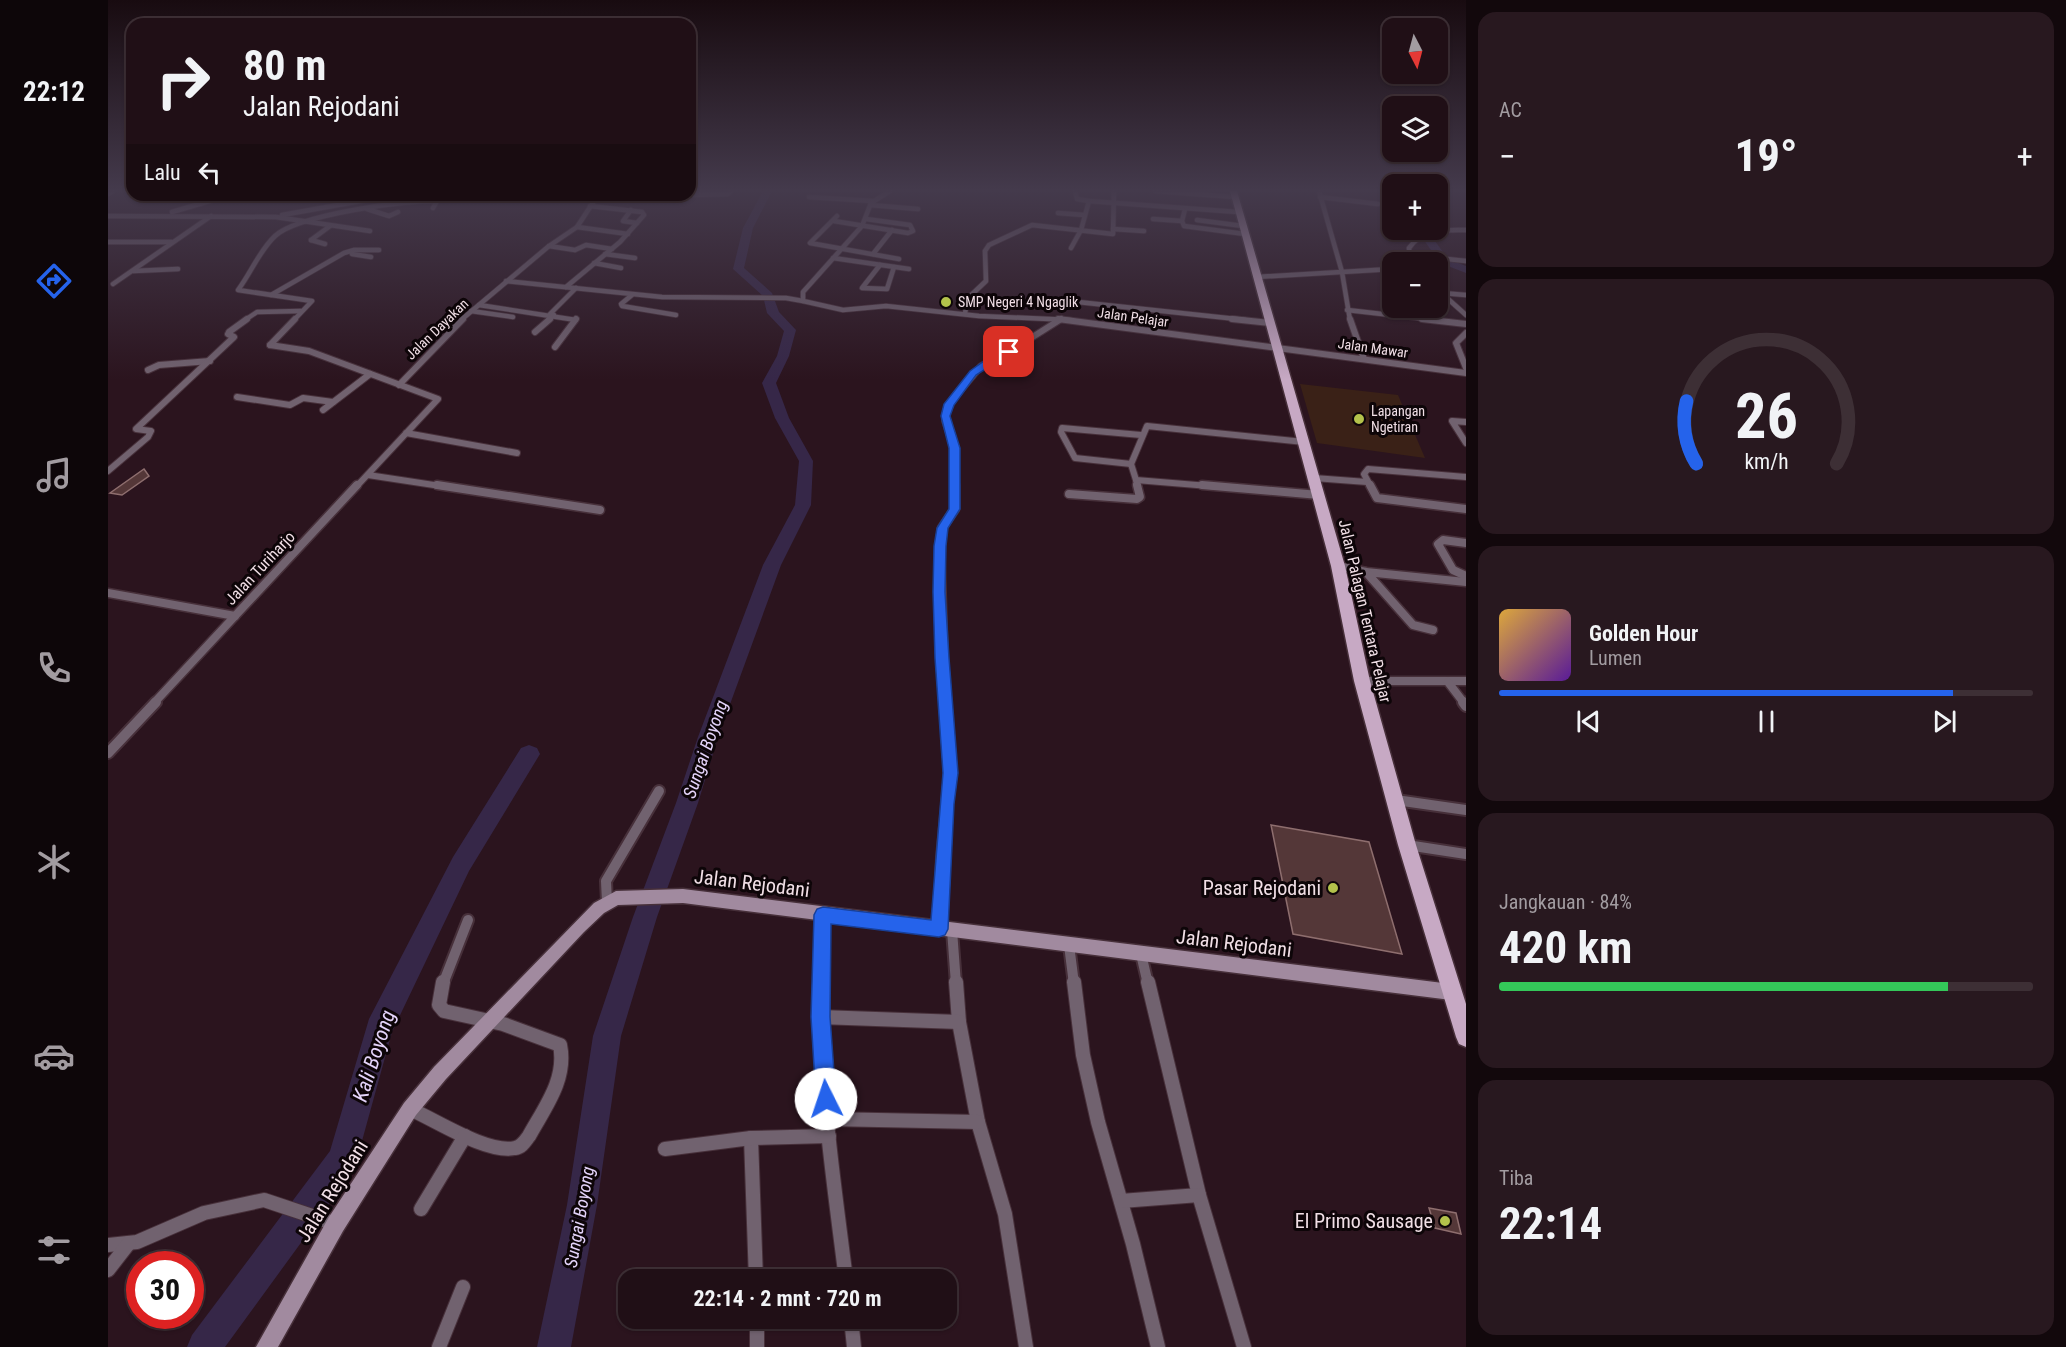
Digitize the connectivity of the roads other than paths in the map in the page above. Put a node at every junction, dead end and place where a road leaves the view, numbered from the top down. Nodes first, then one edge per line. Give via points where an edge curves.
1 (156, 254) edge
2 (262, 254) edge
3 (343, 254) edge
4 (350, 254) edge
5 (539, 254) edge
6 (605, 254) joint
7 (837, 254) edge
8 (873, 254) edge
9 (986, 254) edge
10 (1250, 254) edge
11 (1337, 254) edge
12 (371, 257) dead end
13 (635, 258) dead end
14 (833, 258) junction
15 (899, 259) dead end
16 (1448, 259) edge
17 (1466, 261) edge
18 (594, 263) junction
19 (879, 265) junction
20 (894, 267) junction
21 (621, 268) dead end
22 (178, 269) dead end
23 (909, 269) dead end
24 (1382, 270) edge
25 (132, 271) junction
26 (1342, 272) junction
27 (1256, 277) junction
28 (506, 281) junction
29 (113, 284) dead end
30 (566, 287) junction
31 (576, 288) junction
32 (803, 292) junction
33 (1448, 292) edge
34 (271, 295) junction
35 (632, 295) junction
36 (1466, 295) edge
37 (782, 298) junction
38 (1448, 299) edge
39 (803, 302) junction
40 (1078, 302) dead end
41 (479, 305) junction
42 (1347, 310) junction
43 (471, 311) junction
44 (519, 311) junction
45 (301, 312) junction
46 (965, 314) junction
47 (552, 315) junction
48 (676, 315) dead end
49 (1466, 315) edge
50 (513, 316) junction
51 (1061, 320) junction
52 (506, 323) dead end
53 (1270, 323) junction
54 (1466, 324) edge
55 (535, 332) dead end
56 (1466, 333) edge
57 (1276, 346) junction
58 (555, 347) dead end
59 (1364, 359) junction
60 (210, 361) junction
61 (1466, 368) edge
62 (148, 370) dead end
63 (1466, 373) edge
64 (370, 374) junction
65 (399, 385) junction
66 (237, 397) dead end
67 (333, 402) junction
68 (323, 410) dead end
69 (1466, 422) edge
70 (406, 433) junction
71 (1141, 435) junction
72 (1304, 442) junction
73 (1466, 442) edge
74 (517, 453) dead end
75 (1131, 464) junction
76 (108, 471) edge
77 (368, 475) junction
78 (1313, 475) junction
79 (1466, 477) edge
80 (1136, 480) junction
81 (1366, 480) junction
82 (1069, 494) dead end
83 (1319, 495) junction
84 (1466, 508) edge
85 (600, 510) dead end
86 (1466, 543) edge
87 (1338, 566) junction
88 (1366, 572) junction
89 (1466, 576) edge
90 (1466, 582) edge
91 (108, 592) edge
92 (235, 616) junction
93 (1433, 630) dead end
94 (1362, 681) junction
95 (1466, 681) edge
96 (1448, 682) junction
97 (1466, 706) edge
98 (108, 753) edge
99 (659, 791) dead end
100 (1396, 800) junction
101 (1466, 810) edge
102 (1407, 845) junction
103 (1466, 854) edge
104 (607, 902) junction
105 (823, 915) junction
106 (468, 920) dead end
107 (946, 930) junction
108 (1069, 945) junction
109 (1141, 954) junction
110 (1459, 993) edge
111 (820, 1017) junction
112 (491, 1020) junction
113 (959, 1022) junction
114 (1466, 1037) edge
115 (410, 1109) junction
116 (828, 1119) junction
117 (978, 1122) junction
118 (465, 1136) junction
119 (829, 1136) junction
120 (752, 1138) junction
121 (664, 1149) dead end
122 (1198, 1195) junction
123 (1121, 1201) junction
124 (421, 1209) dead end
125 (331, 1222) junction
126 (129, 1243) junction
127 (108, 1245) edge
128 (756, 1269) edge
129 (845, 1269) edge
130 (108, 1270) edge
131 (463, 1287) dead end
132 (757, 1329) edge
133 (852, 1329) edge
134 (266, 1347) edge
135 (439, 1347) edge
136 (757, 1347) edge
137 (854, 1347) edge
138 (1026, 1347) edge
139 (1158, 1347) edge
140 (1244, 1347) edge

1 - 25 street
2 - 34 street via 238,290
3 - 34 street
4 - 12 street
5 - 28 street, Jalan Dayakan
6 - 13 street
6 - 18 street
7 - 14 street
8 - 15 street
9 - 46 street via 986,281 967,299
10 - 27 main road, Jalan Palagan Tentara Pelajar
11 - 26 street
14 - 19 street
14 - 32 street
16 - 17 street
18 - 21 street
18 - 30 street
19 - 20 street
19 - 20 street via 862,288 887,289
20 - 23 street
22 - 25 street
24 - 26 street
25 - 29 street
26 - 27 street
26 - 42 street
27 - 53 main road, Jalan Palagan Tentara Pelajar
28 - 30 street
28 - 41 street, Jalan Dayakan
30 - 31 street
31 - 35 street
31 - 47 street
32 - 37 street
32 - 39 street
33 - 36 street
34 - 45 street via 312,301
35 - 37 street
35 - 48 street via 622,306
37 - 39 street, Jalan Pelajar
38 - 49 street
39 - 46 street, Jalan Pelajar via 843,310 881,306
40 - 53 street
41 - 43 street, Jalan Dayakan
41 - 44 street
42 - 54 street
42 - 59 street
43 - 50 street
43 - 65 street, Jalan Dayakan
44 - 47 street
44 - 50 street
45 - 60 street via 254,313 229,332 234,337
45 - 64 street via 270,345 309,351
46 - 51 street, Jalan Pelajar
47 - 55 street
47 - 58 street via 577,320
50 - 52 street
51 - 57 street, Jalan Pelajar
51 - 107 street via 981,366 949,404 945,416 954,448 954,509 942,528 939,592 950,773 946,804
53 - 57 main road, Jalan Palagan Tentara Pelajar
56 - 61 street via 1456,343
57 - 59 street, Jalan Mawar
57 - 72 main road, Jalan Palagan Tentara Pelajar
59 - 63 street, Jalan Mawar
60 - 62 street via 159,365
60 - 76 street via 138,426 136,429 151,430 151,434
64 - 65 street
64 - 67 street
65 - 70 street, Jalan Turiharjo via 436,396 436,401
66 - 67 street via 290,405 303,398
67 - 68 street
69 - 73 street via 1452,421
70 - 74 street
70 - 77 street, Jalan Turiharjo
71 - 72 street via 1147,426 1154,425
71 - 75 street
71 - 75 street via 1062,428 1075,459
72 - 78 main road, Jalan Palagan Tentara Pelajar
75 - 80 street
77 - 85 street
77 - 92 street, Jalan Turiharjo
78 - 81 street
78 - 83 main road, Jalan Palagan Tentara Pelajar
79 - 81 street via 1368,468
80 - 82 street via 1140,497 1137,499
80 - 83 street
81 - 84 street via 1377,498
83 - 87 main road, Jalan Palagan Tentara Pelajar
86 - 89 street via 1443,540 1438,544 1453,570
87 - 88 street
87 - 94 main road, Jalan Palagan Tentara Pelajar
88 - 90 street
88 - 93 street via 1413,625
91 - 92 street
92 - 98 street, Jalan Turiharjo
94 - 96 street
94 - 100 main road, Jalan Palagan Tentara Pelajar
95 - 96 street
96 - 97 street
99 - 104 street via 606,881
100 - 101 street
100 - 102 main road, Jalan Palagan Tentara Pelajar
102 - 103 street
102 - 110 main road, Jalan Palagan Tentara Pelajar
104 - 105 main road, Jalan Rejodani via 627,896 683,896
104 - 112 main road, Jalan Rejodani
105 - 107 main road, Jalan Rejodani
105 - 111 street
106 - 112 street via 440,991 439,1005 444,1011
107 - 108 main road, Jalan Rejodani
107 - 113 street
108 - 109 main road, Jalan Rejodani
108 - 123 street via 1083,1055
109 - 110 main road, Jalan Rejodani
109 - 122 street
110 - 114 main road, Jalan Palagan Tentara Pelajar
111 - 113 street
111 - 116 street
112 - 115 main road, Jalan Rejodani
112 - 118 street via 560,1045 564,1064 523,1145 506,1147
113 - 117 street
115 - 118 street
115 - 125 main road, Jalan Rejodani
116 - 117 street
116 - 119 street
117 - 138 street via 1005,1214
118 - 124 street
119 - 120 street
119 - 129 street
120 - 121 street
120 - 128 street
122 - 123 street
122 - 140 street
123 - 139 street
125 - 126 street via 264,1200 204,1213
125 - 134 main road, Jalan Rejodani
126 - 127 street
126 - 130 street
131 - 135 street
132 - 136 street
133 - 137 street

